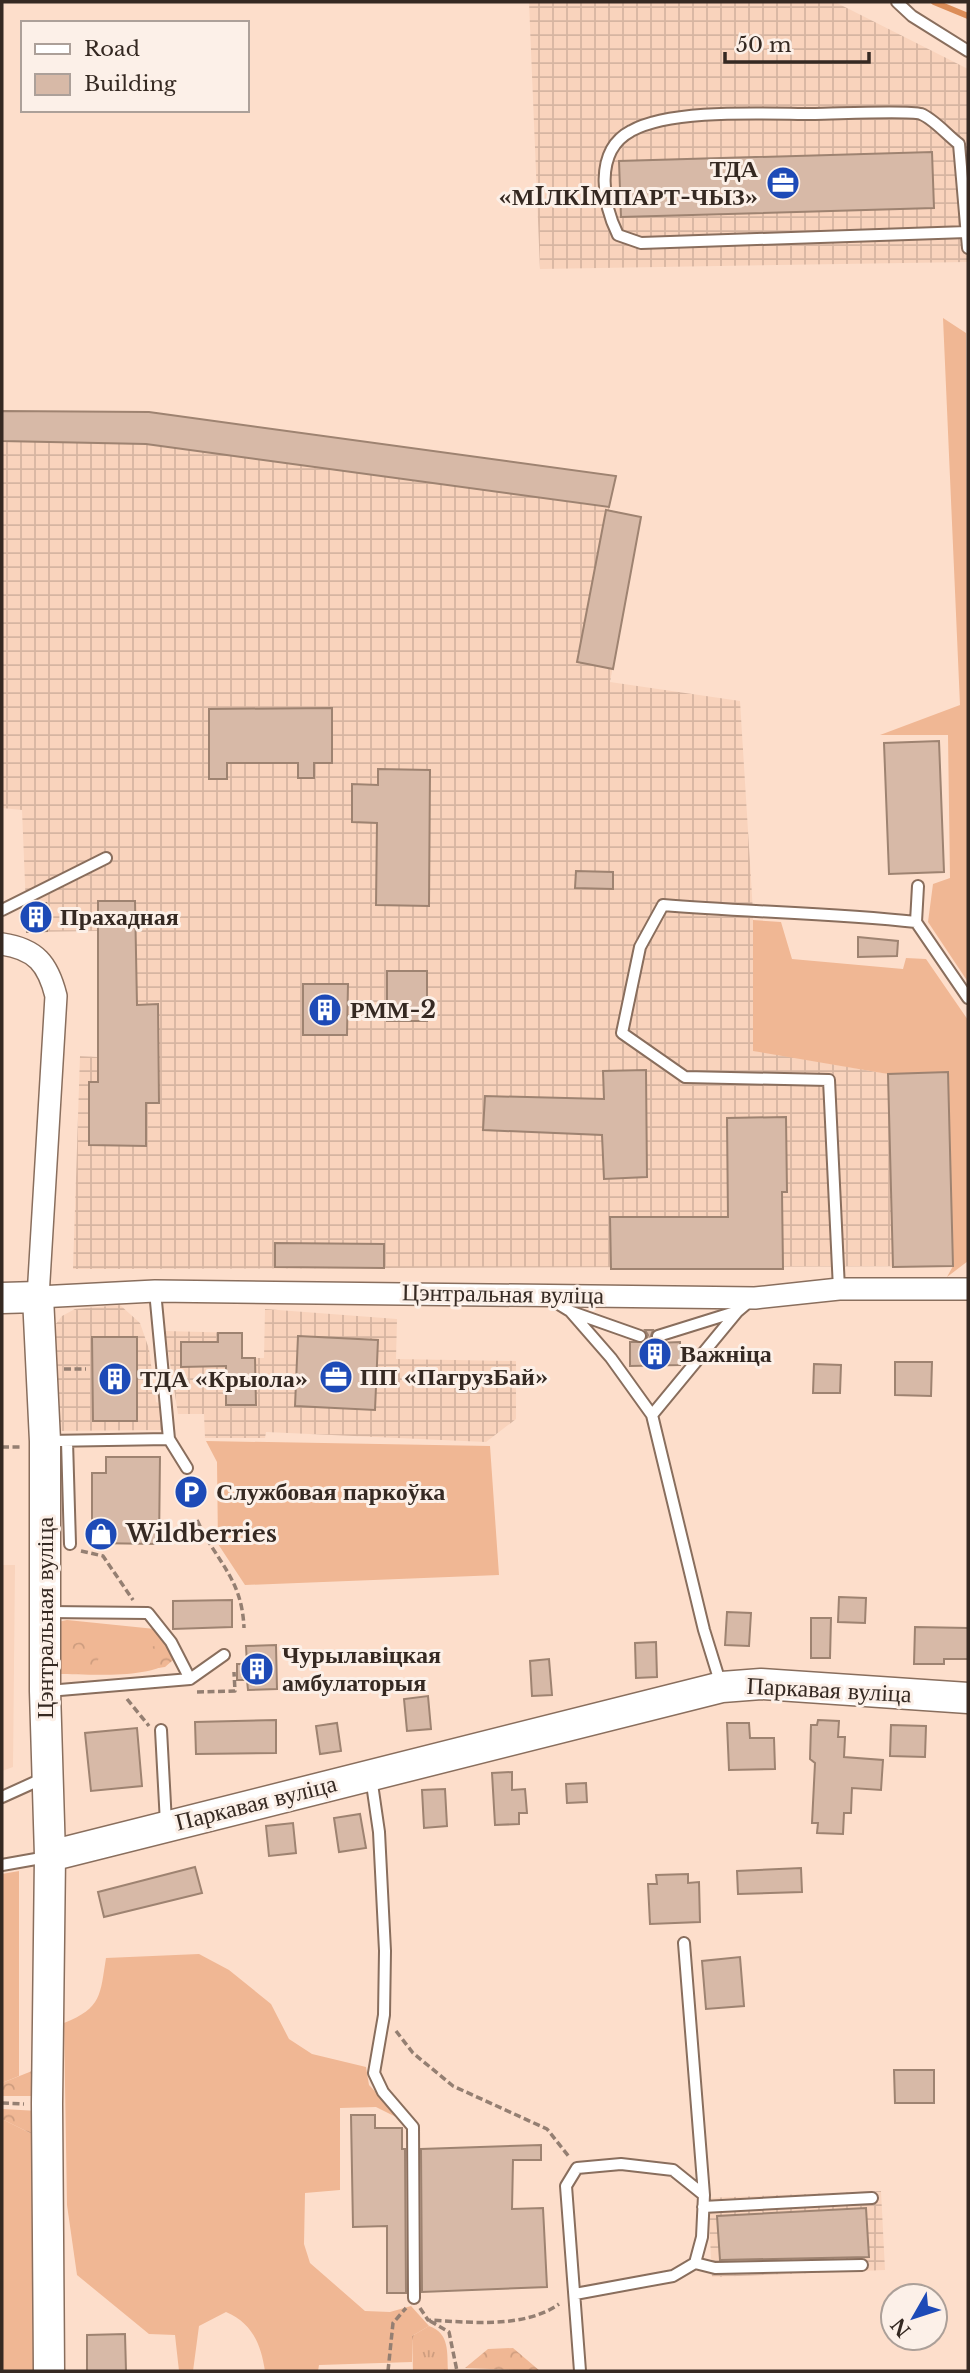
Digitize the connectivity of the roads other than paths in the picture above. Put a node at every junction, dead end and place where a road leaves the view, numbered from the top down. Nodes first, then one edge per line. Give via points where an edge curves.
1 (897, 2) edge
2 (968, 51) edge
3 (967, 232) edge
4 (968, 248) edge
5 (106, 858) dead end
6 (918, 886) dead end
7 (2, 910) edge
8 (916, 922) junction
9 (2, 944) edge
10 (968, 998) edge
11 (839, 1289) junction
12 (968, 1289) edge
13 (155, 1291) junction
14 (544, 1295) junction
15 (38, 1297) junction
16 (2, 1298) edge
17 (755, 1298) junction
18 (570, 1311) junction
19 (737, 1312) junction
20 (640, 1336) dead end
21 (658, 1336) dead end
22 (652, 1415) junction
23 (169, 1439) junction
24 (56, 1441) junction
25 (187, 1468) dead end
26 (70, 1544) road end
27 (45, 1612) junction
28 (225, 1655) dead end
29 (190, 1679) junction
30 (722, 1687) junction
31 (45, 1691) junction
32 (968, 1698) edge
33 (155, 1728) road end
34 (371, 1774) junction
35 (46, 1777) junction
36 (2, 1797) edge
37 (166, 1826) junction
38 (50, 1856) junction
39 (2, 1865) edge
40 (684, 1943) dead end
41 (704, 2195) junction
42 (872, 2198) dead end
43 (704, 2207) junction
44 (695, 2263) junction
45 (862, 2265) dead end
46 (575, 2294) junction
47 (414, 2298) road end
48 (49, 2371) edge
49 (580, 2371) edge

1 - 2 lane
3 - 3 lane via 959,144 921,114 738,114 666,120 630,131 610,151 604,181 607,214 618,235 641,243
3 - 4 lane
5 - 7 lane
6 - 8 lane
8 - 10 lane
8 - 11 lane via 663,905 640,947 629,996 622,1033 685,1077 829,1080
9 - 15 street via 33,954 50,970 56,996
11 - 12 street, Цэнтральная вуліца
11 - 17 street, Цэнтральная вуліца
13 - 14 street, Цэнтральная вуліца
13 - 15 street, Цэнтральная вуліца
13 - 23 lane
14 - 17 street, Цэнтральная вуліца
14 - 18 lane
15 - 16 street, Цэнтральная вуліца
15 - 24 street, Цэнтральная вуліца
17 - 19 lane
18 - 20 lane
18 - 22 lane
19 - 21 lane
19 - 22 lane
22 - 30 lane
23 - 24 lane
23 - 25 lane
24 - 26 lane
24 - 27 street, Цэнтральная вуліца
27 - 29 lane via 148,1613 171,1642
27 - 31 street, Цэнтральная вуліца
28 - 29 lane
29 - 31 lane
30 - 32 street, Паркавая вуліца via 761,1684
30 - 34 street, Паркавая вуліца
31 - 35 street, Цэнтральная вуліца
33 - 37 lane
34 - 37 street, Паркавая вуліца
34 - 47 lane via 385,1951 384,2015 374,2073 383,2092 413,2127
35 - 36 lane
35 - 38 street, Цэнтральная вуліца
37 - 38 street, Паркавая вуліца
38 - 39 lane
38 - 48 street
40 - 41 lane
41 - 43 lane
41 - 46 lane via 673,2170 621,2164 578,2168 566,2186
42 - 43 lane
43 - 44 lane
44 - 45 lane via 715,2268
44 - 46 lane via 673,2276
46 - 49 lane

